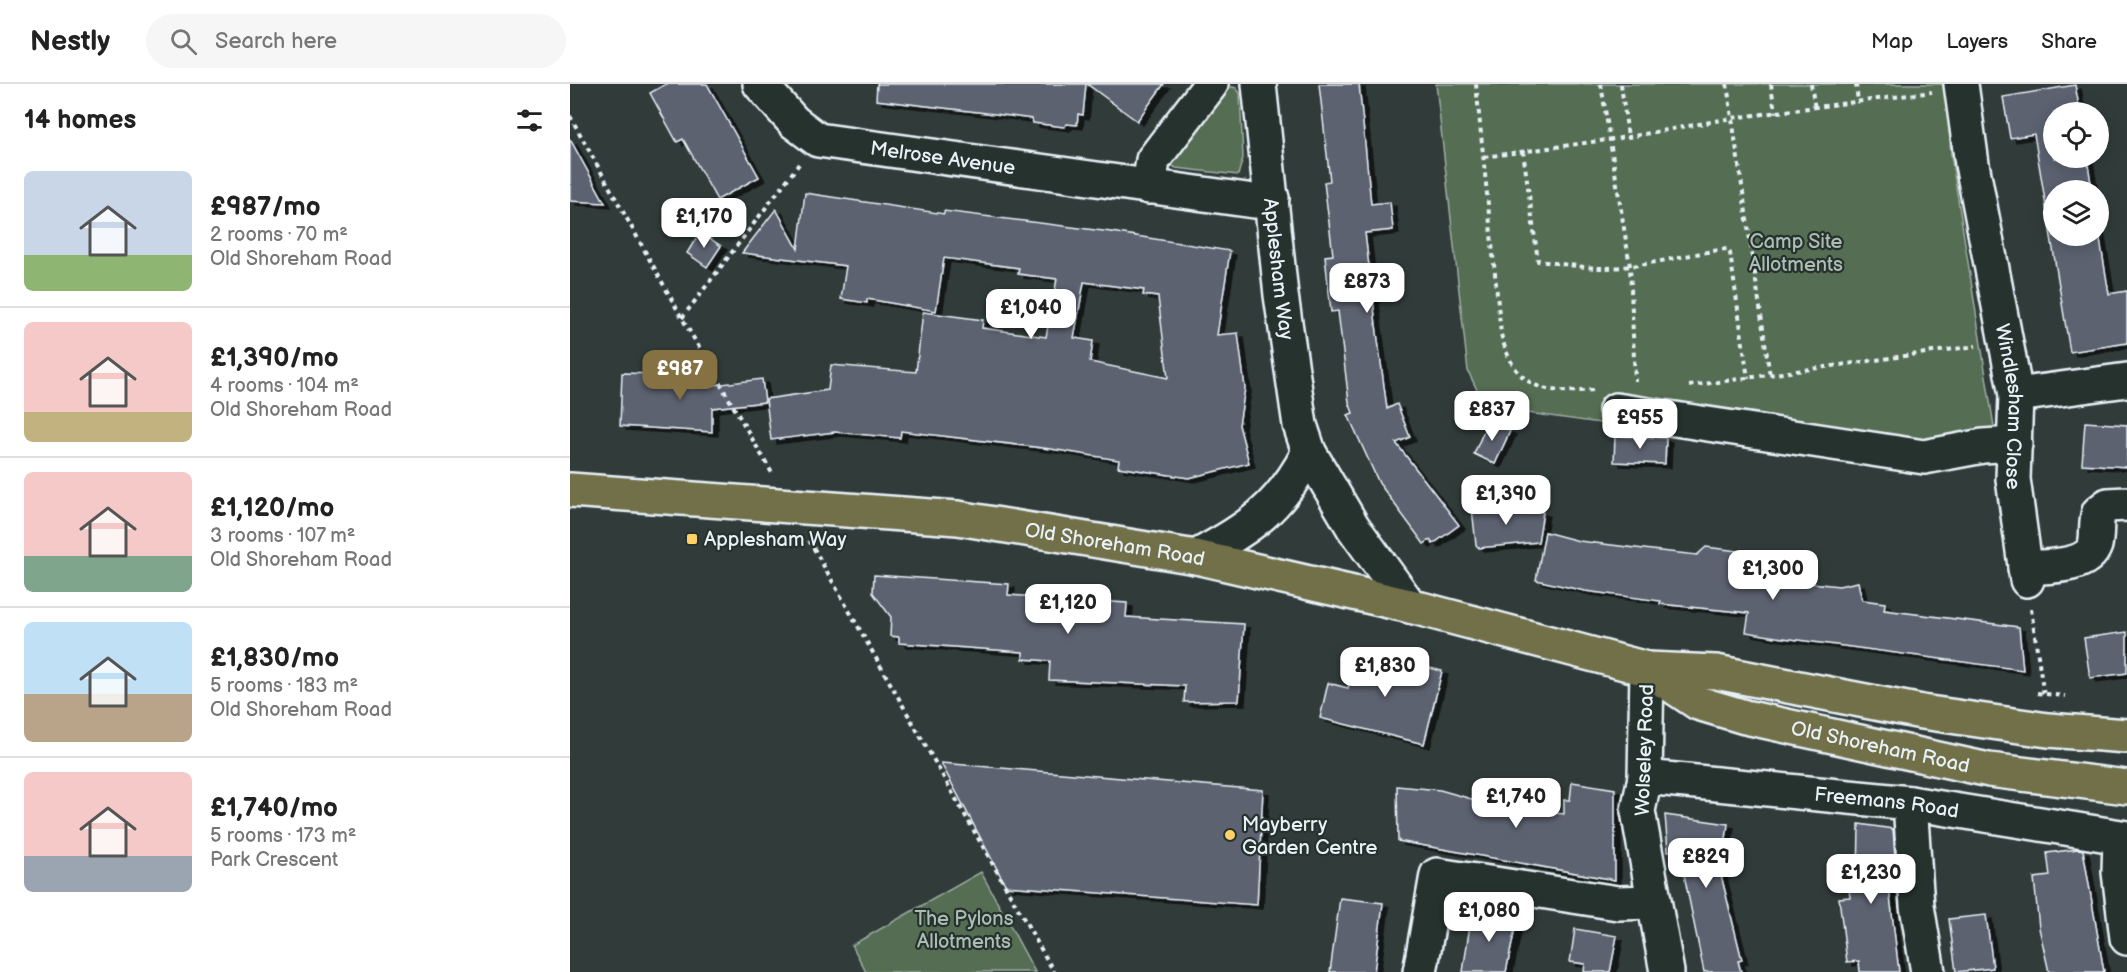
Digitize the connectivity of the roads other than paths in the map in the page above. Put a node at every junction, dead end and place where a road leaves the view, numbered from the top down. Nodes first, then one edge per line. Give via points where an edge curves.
1 (760, 84) edge
2 (1211, 84) edge
3 (1259, 84) edge
4 (1962, 85) edge
5 (1149, 187) junction
6 (1272, 198) junction
7 (2127, 380) edge
8 (2016, 395) junction
9 (1617, 396) road end
10 (2015, 444) junction
11 (1309, 452) junction
12 (570, 490) edge
13 (2127, 504) edge
14 (1196, 557) junction
15 (1410, 606) junction
16 (1647, 669) junction
17 (2127, 736) edge
18 (1645, 777) junction
19 (2127, 787) edge
20 (1910, 803) junction
21 (2123, 838) edge
22 (1653, 902) junction
23 (2127, 938) edge
24 (1420, 972) edge
25 (1667, 972) edge
26 (1928, 972) edge

1 - 5 street, Melrose Avenue via 794,123 818,140
2 - 5 street via 1154,160
3 - 6 street, Applesham Way
4 - 8 street, Windlesham Close via 1972,164
5 - 6 street, Melrose Avenue via 1254,201
6 - 11 street, Applesham Way via 1295,396
7 - 8 street
8 - 10 street, Windlesham Close
9 - 10 street via 1924,457
10 - 13 street, Windlesham Close via 2013,479 2026,574 2085,558 2096,541 2099,512 2108,505
11 - 14 street via 1272,507 1237,535
11 - 15 street, Applesham Way via 1353,527
12 - 14 main road, Old Shoreham Road via 958,518
14 - 15 main road, Old Shoreham Road
15 - 16 main road, Old Shoreham Road
16 - 17 main road, Old Shoreham Road via 1716,672 1922,712 2048,730
16 - 18 street, Wolseley Road
16 - 19 main road, Old Shoreham Road via 1698,703 1744,717 1989,770
18 - 20 street, Freemans Road
18 - 22 street, Wolseley Road via 1638,811
20 - 21 street, Freemans Road
20 - 26 street via 1917,906
21 - 23 street via 2119,872
22 - 24 street via 1618,903 1437,874
22 - 25 street, Wolseley Road

